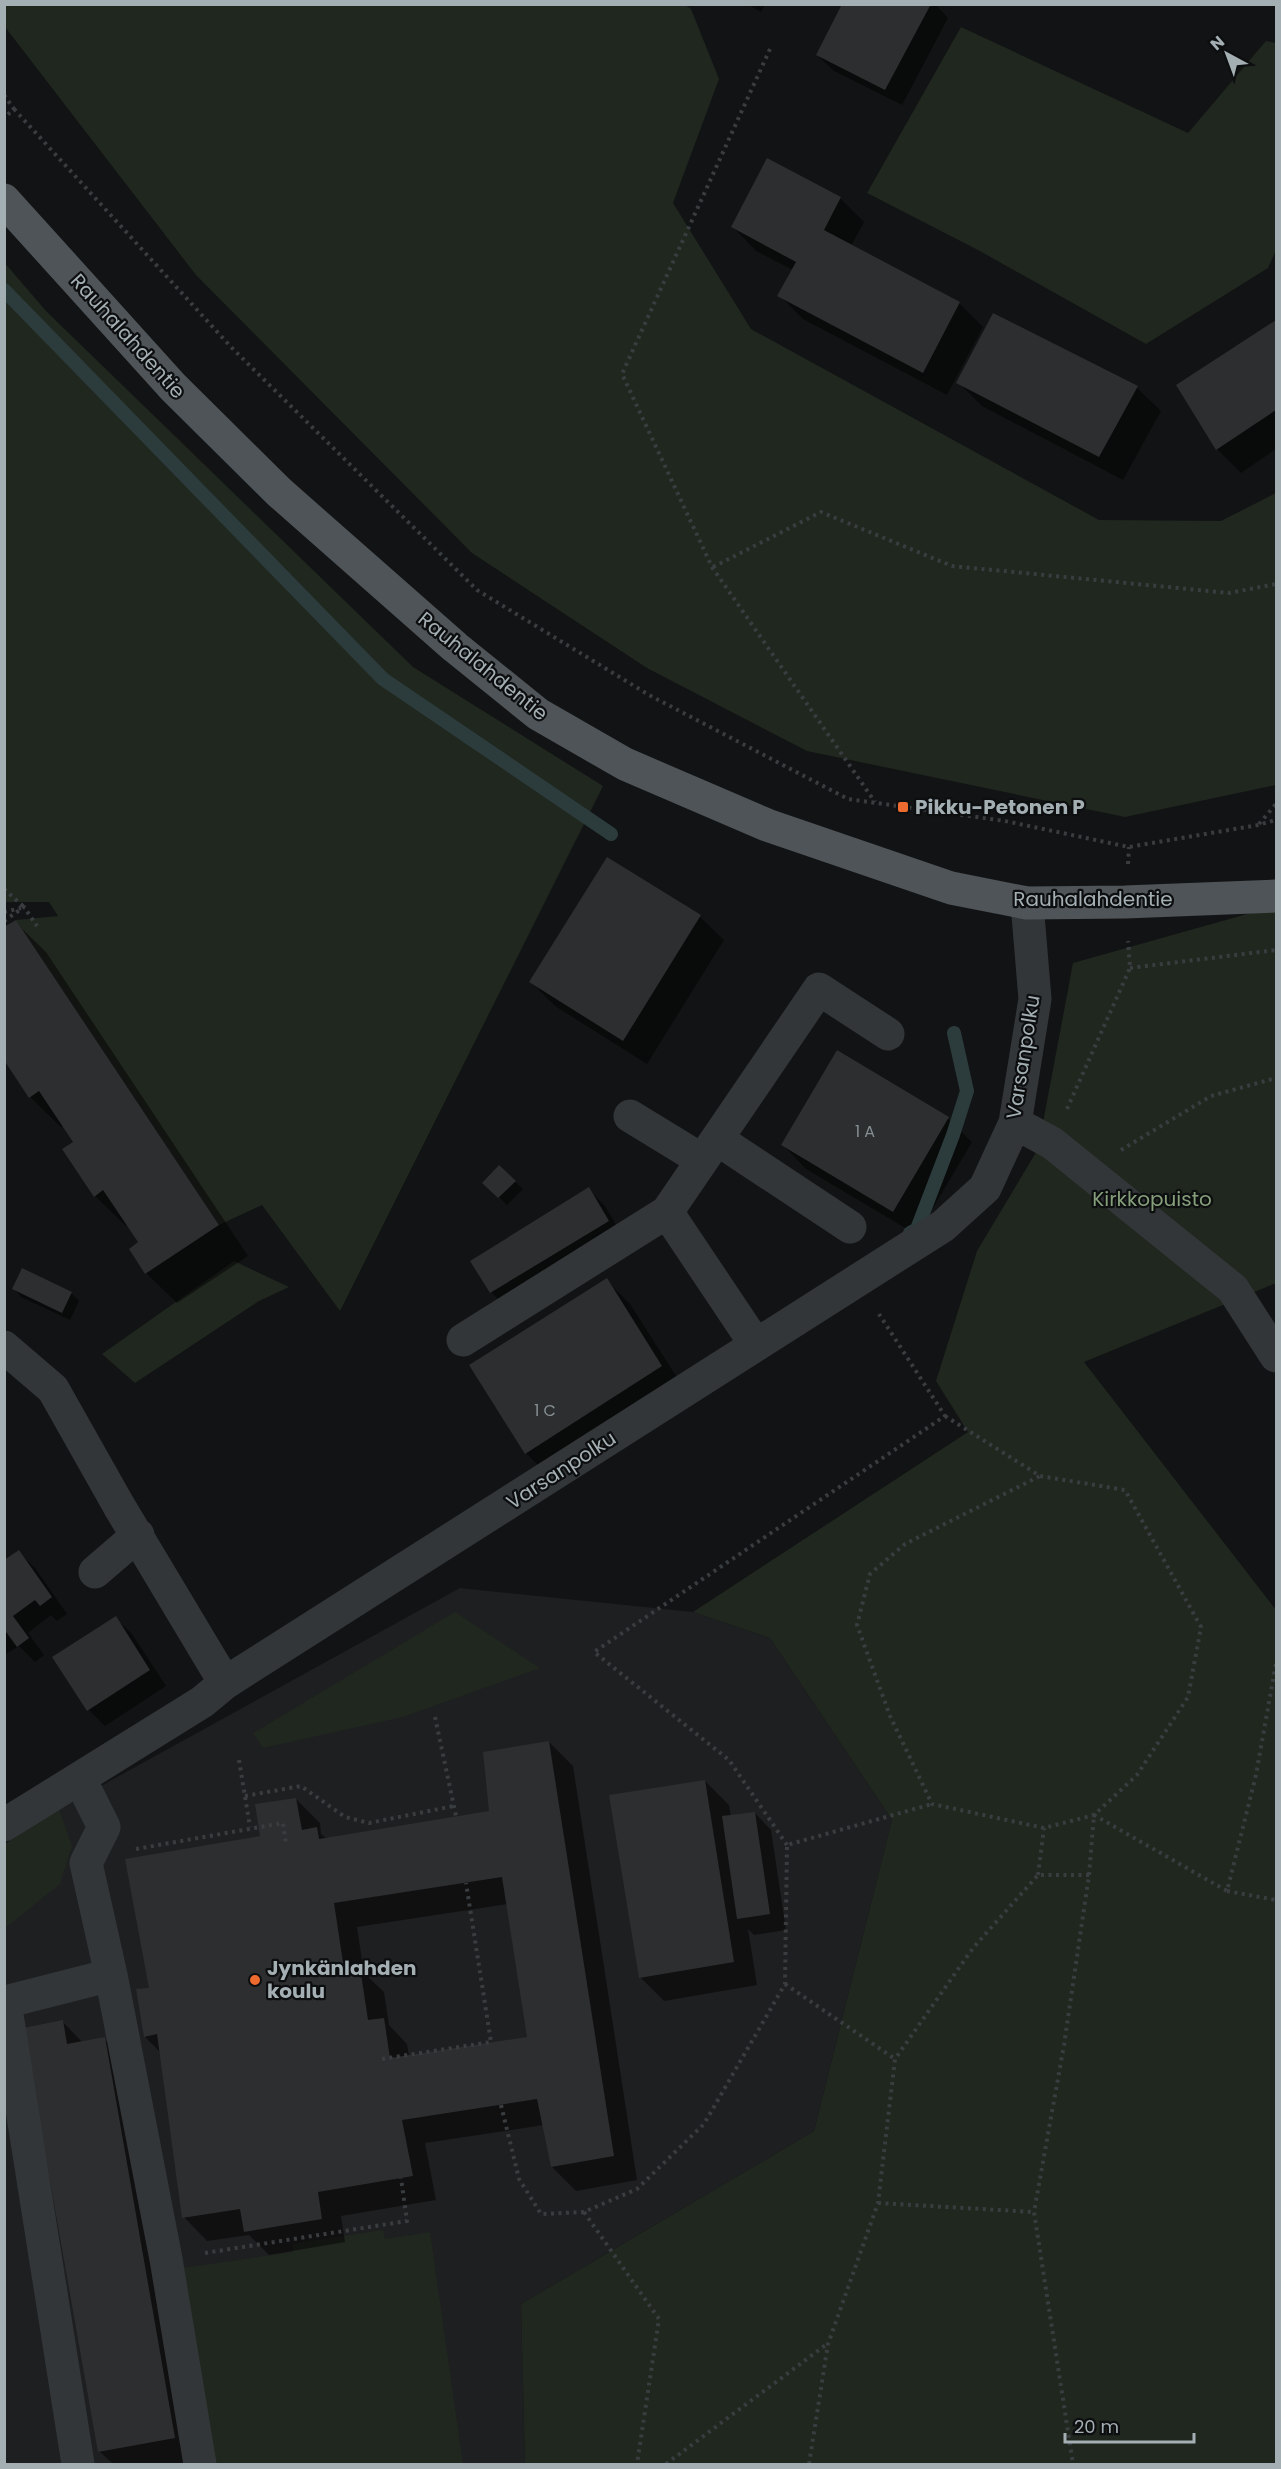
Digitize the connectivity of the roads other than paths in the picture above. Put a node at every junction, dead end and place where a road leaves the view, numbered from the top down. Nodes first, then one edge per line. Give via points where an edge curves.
1 (4, 200) edge
2 (1276, 896) edge
3 (1027, 903) junction
4 (888, 1034) dead end
5 (630, 1116) dead end
6 (1015, 1123) junction
7 (710, 1149) junction
8 (667, 1212) junction
9 (850, 1227) dead end
10 (463, 1340) dead end
11 (756, 1345) junction
12 (4, 1347) edge
13 (1276, 1356) edge
14 (138, 1535) junction
15 (95, 1572) dead end
16 (225, 1683) junction
17 (80, 1779) junction
18 (4, 1825) edge
19 (111, 1976) junction
20 (78, 2464) edge
21 (200, 2464) edge

1 - 3 main road, Rauhalahdentie via 173,387 279,492 455,647 538,714 625,764 767,825 951,888
2 - 3 main road, Rauhalahdentie
3 - 6 street, Varsanpolku via 1035,999
4 - 7 street via 819,989
5 - 7 street
6 - 11 street, Varsanpolku via 985,1188 943,1226
6 - 13 street via 1052,1143 1233,1289
7 - 8 street
7 - 9 street
8 - 10 street
8 - 11 street
11 - 16 street, Varsanpolku
12 - 14 street via 53,1389
14 - 15 street
14 - 16 street
16 - 17 street, Varsanpolku via 202,1702
17 - 18 street, Varsanpolku
17 - 19 street via 104,1827 86,1863
19 - 20 street via 5,2002
19 - 21 street via 166,2259

